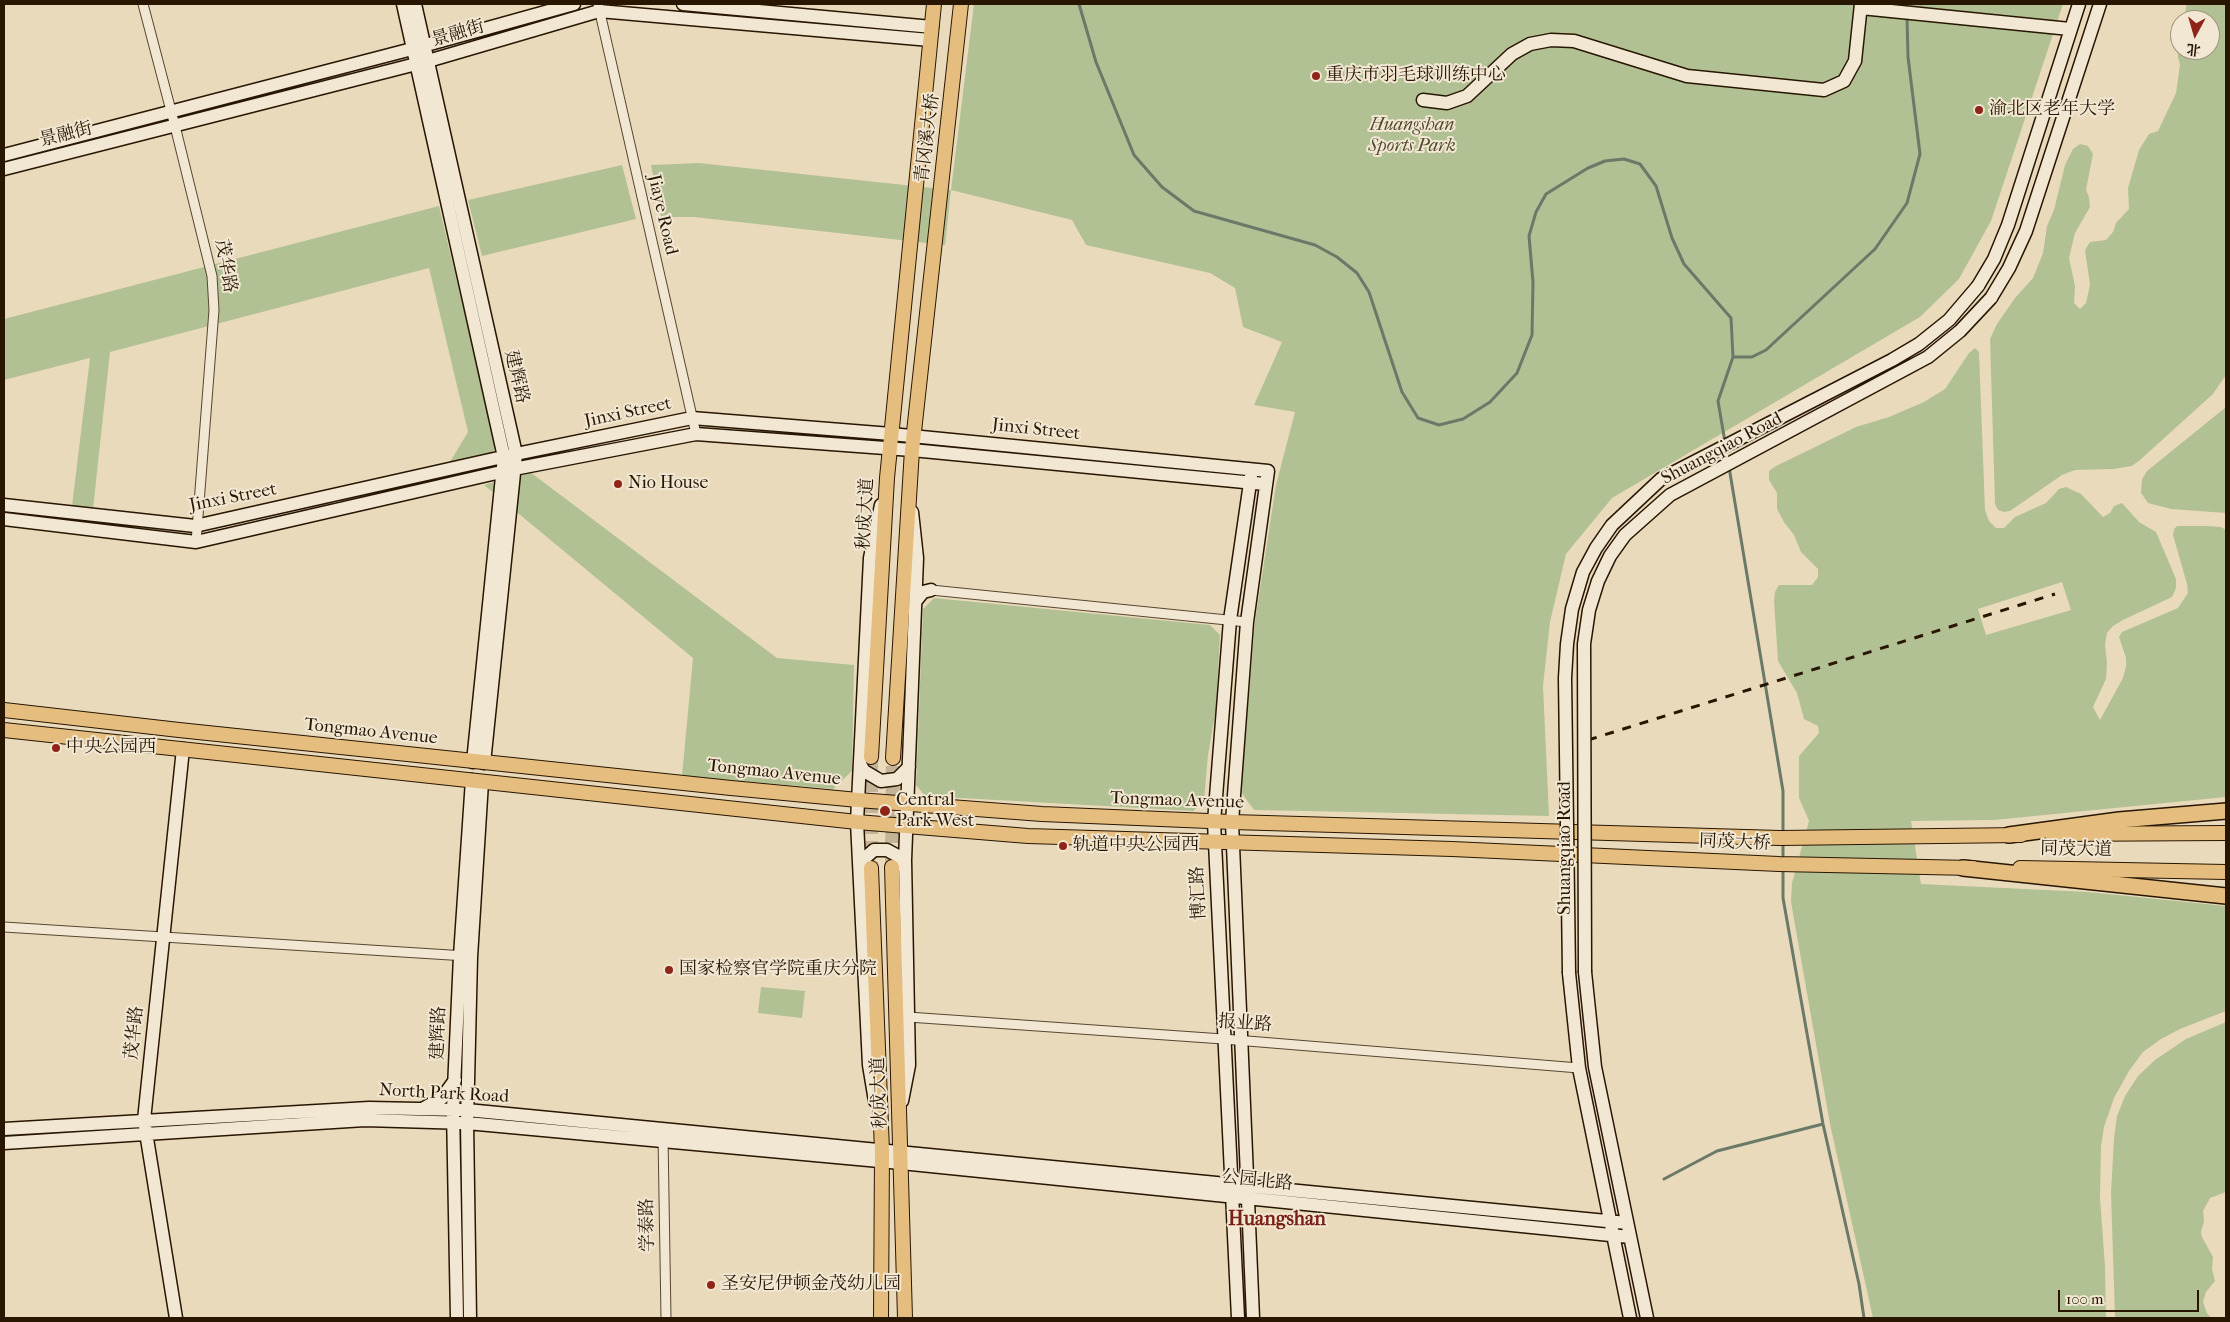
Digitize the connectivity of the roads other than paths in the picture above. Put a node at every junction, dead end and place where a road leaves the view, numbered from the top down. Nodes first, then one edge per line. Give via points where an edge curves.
1 (143, 4) edge
2 (403, 4) edge
3 (415, 4) edge
4 (574, 4) edge
5 (683, 4) edge
6 (934, 4) edge
7 (961, 4) edge
8 (2079, 4) edge
9 (2100, 4) edge
10 (1861, 6) edge
11 (599, 7) edge
12 (2070, 29) junction
13 (931, 33) junction
14 (418, 47) junction
15 (422, 63) junction
16 (1423, 100) dead end
17 (172, 111) junction
18 (176, 126) junction
19 (4, 155) edge
20 (4, 169) edge
21 (906, 274) joint
22 (692, 418) junction
23 (696, 434) junction
24 (891, 434) junction
25 (913, 436) junction
26 (890, 448) junction
27 (912, 450) junction
28 (510, 456) junction
29 (1252, 469) junction
30 (509, 470) junction
31 (1268, 471) joint
32 (909, 480) junction
33 (1249, 483) junction
34 (1265, 484) junction
35 (4, 505) edge
36 (4, 519) edge
37 (196, 526) junction
38 (196, 542) junction
39 (931, 590) joint
40 (915, 602) junction
41 (1230, 620) junction
42 (1247, 622) junction
43 (4, 710) edge
44 (4, 730) edge
45 (182, 749) junction
46 (893, 758) tunnel mouth
47 (865, 760) junction
48 (478, 762) junction
49 (909, 767) junction
50 (477, 781) junction
51 (858, 800) junction
52 (907, 804) junction
53 (2226, 811) edge
54 (857, 822) junction
55 (1214, 822) junction
56 (1232, 822) junction
57 (906, 826) junction
58 (1543, 830) joint
59 (2226, 833) edge
60 (2009, 835) junction
61 (1926, 836) joint
62 (1214, 842) junction
63 (1232, 843) junction
64 (1926, 867) joint
65 (866, 868) junction
66 (898, 868) junction
67 (1962, 868) junction
68 (2226, 872) edge
69 (2226, 896) edge
70 (4, 927) edge
71 (163, 937) junction
72 (465, 956) junction
73 (908, 1017) junction
74 (1223, 1039) junction
75 (1240, 1040) junction
76 (1579, 1068) junction
77 (455, 1080) junction
78 (423, 1109) junction
79 (453, 1116) junction
80 (467, 1116) junction
81 (899, 1119) junction
82 (144, 1120) junction
83 (4, 1129) edge
84 (146, 1134) junction
85 (663, 1136) junction
86 (4, 1142) edge
87 (882, 1156) junction
88 (901, 1158) junction
89 (1230, 1190) junction
90 (1248, 1192) junction
91 (1533, 1220) junction
92 (1610, 1221) junction
93 (1627, 1223) junction
94 (1613, 1235) junction
95 (1630, 1237) junction
96 (176, 1318) edge
97 (457, 1318) edge
98 (470, 1318) edge
99 (666, 1318) edge
100 (882, 1318) edge
101 (905, 1318) edge
102 (1238, 1318) edge
103 (1253, 1318) edge
104 (1630, 1318) edge
105 (1647, 1318) edge

1 - 17 street, 茂华路
2 - 14 street, 建辉路
3 - 14 street, 建辉路
4 - 14 street, 景融街
5 - 13 street
6 - 13 main road
7 - 25 main road, 青冈溪大桥
8 - 12 street, Shuangqiao Road
9 - 93 street, Shuangqiao Road, bridge via 2026,231 1991,298 1960,331 1928,357 1670,495 1625,535 1598,580 1584,644 1584,972 1595,1067
10 - 12 street
10 - 16 street via 1855,61 1844,81 1824,90 1688,76 1574,40 1551,40 1530,44 1512,54 1467,96 1446,102
11 - 13 street, 景融街
11 - 15 street, 景融街
11 - 22 street, Jiaye Road
12 - 76 street, Shuangqiao Road, bridge via 2008,225 1994,259 1978,286 1949,320 1906,352 1661,479 1612,525 1583,572 1572,608 1565,678 1569,973
13 - 21 main road, 青冈溪大桥
14 - 15 street, 建辉路
14 - 17 street, 景融街
15 - 18 street, 景融街
15 - 28 street, 建辉路
17 - 18 street, 茂华路
17 - 19 street, 景融街
18 - 20 street, 景融街
18 - 37 street, 茂华路 via 212,276 214,310
21 - 24 main road, 秋成大道
22 - 23 street, Jiaye Road
22 - 24 street, Jinxi Street
22 - 28 street, Jinxi Street
23 - 26 street, Jinxi Street
23 - 30 street, Jinxi Street
24 - 25 street, Jinxi Street
24 - 26 main road, 秋成大道
25 - 27 main road
25 - 29 street, Jinxi Street
26 - 27 street, Jinxi Street
26 - 47 main road, 秋成大道
27 - 32 main road
27 - 33 street, Jinxi Street
28 - 30 street, 建辉路
28 - 37 street, Jinxi Street
29 - 31 street, Jinxi Street
29 - 33 street, 博汇路
30 - 38 street, Jinxi Street
30 - 48 street, 建辉路
31 - 34 street, 博汇路
32 - 40 street via 917,558
32 - 46 main road
33 - 34 street, Jinxi Street
33 - 41 street, 博汇路
34 - 42 street, 博汇路
35 - 37 street, Jinxi Street
36 - 38 street, Jinxi Street
37 - 38 street, 茂华路
39 - 40 street via 923,592
39 - 41 street
40 - 49 street
41 - 42 street
41 - 55 street, 博汇路
42 - 56 street, 博汇路
43 - 48 main road, Tongmao Avenue
44 - 45 main road
45 - 50 main road
45 - 71 street, 茂华路
47 - 49 street via 864,771 880,781 897,779
47 - 51 street
48 - 51 main road, Tongmao Avenue
49 - 52 street
50 - 54 main road
50 - 72 street, 建辉路
51 - 52 main road, Tongmao Avenue
51 - 54 street
52 - 55 main road, Tongmao Avenue
52 - 57 street
53 - 60 highway via 2119,820
54 - 57 main road
54 - 65 street
55 - 56 main road, Tongmao Avenue
55 - 62 street, 博汇路
56 - 58 main road, Tongmao Avenue
56 - 63 street, 博汇路
57 - 62 main road via 1028,836
57 - 66 street
58 - 61 main road, 同茂大桥, bridge via 1780,838
59 - 60 main road, 同茂大道
60 - 61 main road, 同茂大道
62 - 63 main road
62 - 74 street, 博汇路
63 - 64 main road, 同茂大桥, bridge
63 - 75 street, 博汇路
64 - 67 main road, 同茂大道
65 - 66 street via 866,858 874,850 887,850 898,856
65 - 87 main road, 秋成大道
66 - 73 street
66 - 81 main road, 秋成大道
67 - 68 main road, 同茂大道
67 - 69 highway
70 - 71 street
71 - 72 street
71 - 82 street, 茂华路
72 - 77 street, 建辉路
72 - 80 street, 建辉路
73 - 74 street, 报业路
73 - 81 street via 908,1065
74 - 75 street, 报业路
74 - 89 street, 博汇路
75 - 76 street, 报业路
75 - 90 street, 博汇路
76 - 92 street, Shuangqiao Road
77 - 78 street via 442,1098
77 - 79 street, 建辉路
78 - 79 street, North Park Road
78 - 82 street, North Park Road via 369,1108
79 - 80 street, North Park Road
79 - 84 street, North Park Road
79 - 97 street, 建辉路
80 - 85 street, North Park Road
80 - 98 street, 建辉路
81 - 88 main road, 秋成大道
82 - 83 street, North Park Road
82 - 84 street, 茂华路
84 - 86 street, North Park Road
84 - 96 street, 茂华路
85 - 87 street, North Park Road
85 - 99 street, 学泰路
87 - 88 street, 公园北路
87 - 100 main road, 秋成大道
88 - 89 street, 公园北路
88 - 101 main road, 秋成大道
89 - 90 street, 公园北路
89 - 102 street, 博汇路
90 - 91 street, 公园北路
90 - 103 street, 博汇路
91 - 92 street, 公园北路
91 - 94 street, 公园北路
92 - 93 street, 公园北路
92 - 94 street, Shuangqiao Road
93 - 95 street, Shuangqiao Road
94 - 95 street, 公园北路
94 - 104 street, Shuangqiao Road
95 - 105 street, Shuangqiao Road

